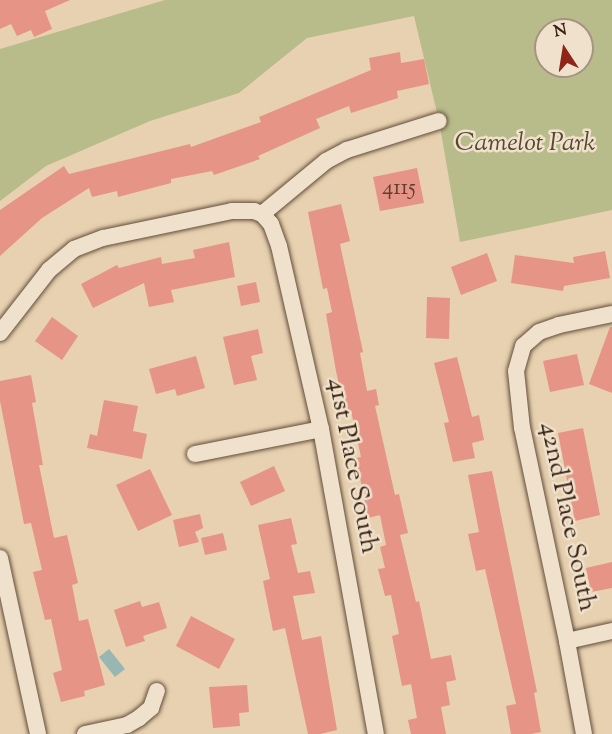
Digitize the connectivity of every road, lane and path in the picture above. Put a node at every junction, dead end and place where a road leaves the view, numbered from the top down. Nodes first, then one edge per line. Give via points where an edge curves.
1 (439, 121) dead end
2 (262, 214) junction
3 (612, 314) edge
4 (0, 333) edge
5 (321, 429) junction
6 (195, 454) dead end
7 (0, 558) edge
8 (612, 631) edge
9 (567, 641) junction
10 (157, 692) dead end
11 (38, 734) edge
12 (85, 734) edge
13 (376, 734) edge
14 (584, 734) edge

1 - 2 street via 347,150 326,161
2 - 4 street via 254,210 232,211 103,238 74,249 49,270
2 - 5 street, 41st Place South via 271,224 279,246
3 - 9 street, 42nd Place South via 538,332 523,346 516,371 519,413
5 - 6 street
5 - 13 street, 41st Place South
7 - 11 street
8 - 9 street
9 - 14 street, 42nd Place South
10 - 12 street via 151,708 139,718 127,725

